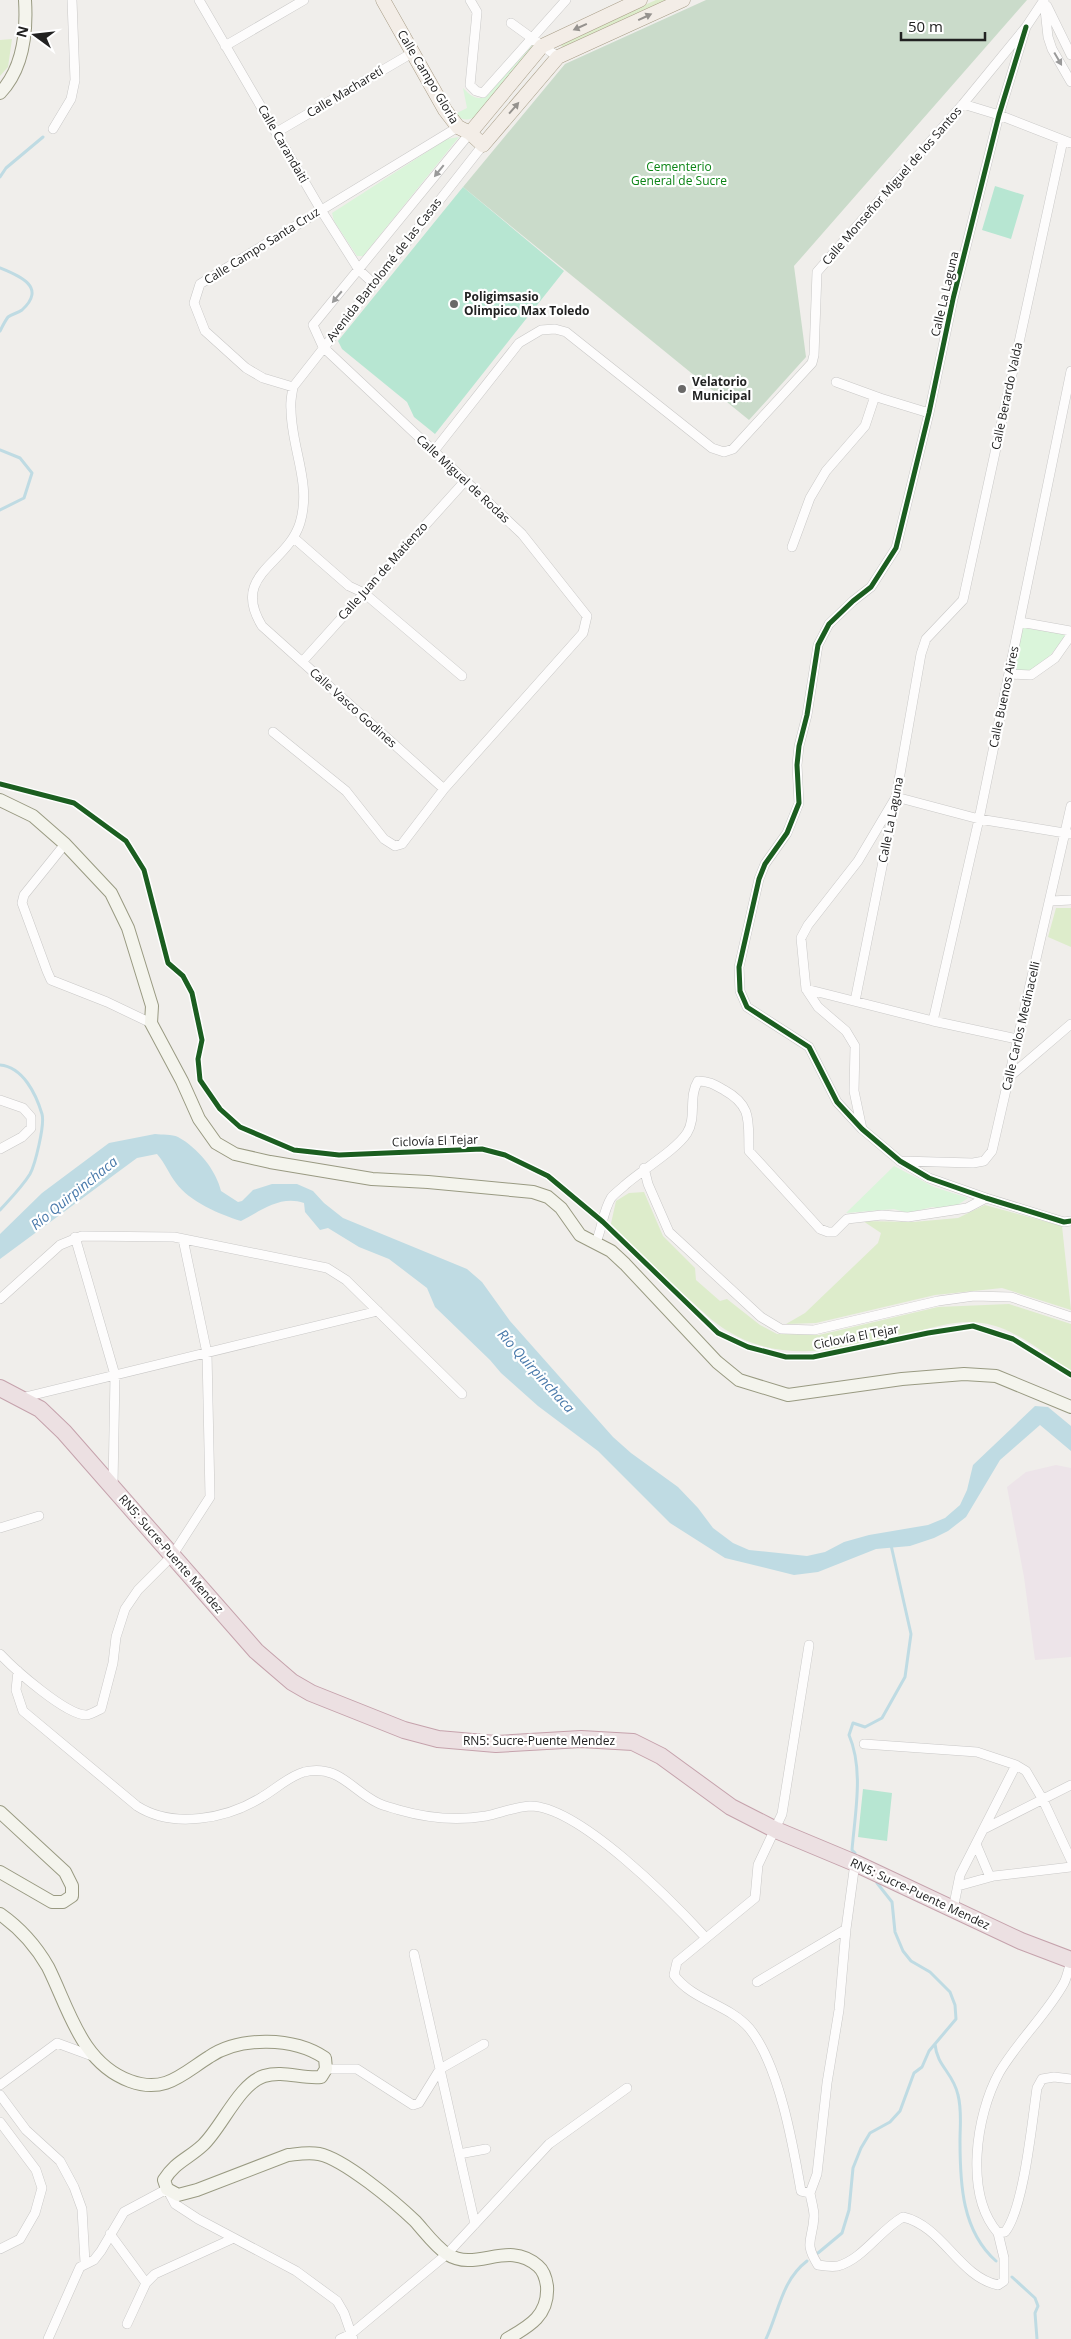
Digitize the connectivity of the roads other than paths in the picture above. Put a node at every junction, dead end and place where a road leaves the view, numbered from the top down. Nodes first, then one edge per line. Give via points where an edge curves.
1 (26, 0) edge
2 (72, 0) edge
3 (200, 0) edge
4 (304, 0) edge
5 (383, 0) edge
6 (470, 0) edge
7 (566, 0) edge
8 (640, 0) edge
9 (683, 0) edge
10 (1044, 0) edge
11 (511, 23) dead end
12 (1026, 27) junction
13 (536, 42) junction
14 (225, 46) junction
15 (412, 53) junction
16 (1071, 55) edge
17 (558, 57) junction
18 (1071, 82) edge
19 (0, 93) edge
20 (963, 104) junction
21 (999, 115) junction
22 (53, 128) dead end
23 (464, 130) junction
24 (278, 132) junction
25 (1067, 142) edge
26 (483, 145) junction
27 (321, 210) junction
28 (359, 270) junction
29 (373, 283) junction
30 (323, 347) junction
31 (1071, 371) edge
32 (836, 382) dead end
33 (293, 387) junction
34 (875, 396) junction
35 (929, 412) junction
36 (434, 451) junction
37 (465, 481) junction
38 (294, 538) junction
39 (792, 547) dead end
40 (364, 593) junction
41 (1020, 622) junction
42 (1071, 631) edge
43 (1071, 635) edge
44 (926, 638) joint
45 (302, 662) junction
46 (1009, 674) junction
47 (462, 676) dead end
48 (273, 732) dead end
49 (444, 789) junction
50 (896, 797) junction
51 (0, 800) edge
52 (1071, 806) edge
53 (979, 819) junction
54 (1068, 834) edge
55 (65, 844) junction
56 (1071, 900) edge
57 (1050, 901) junction
58 (806, 990) junction
59 (855, 1002) junction
60 (933, 1021) junction
61 (151, 1023) junction
62 (1071, 1024) edge
63 (1017, 1038) junction
64 (1008, 1078) junction
65 (0, 1100) edge
66 (862, 1129) junction
67 (0, 1149) edge
68 (900, 1161) junction
69 (644, 1168) junction
70 (986, 1198) junction
71 (1071, 1221) edge
72 (75, 1238) junction
73 (183, 1238) junction
74 (596, 1242) junction
75 (0, 1299) edge
76 (378, 1311) junction
77 (1071, 1318) edge
78 (207, 1353) junction
79 (115, 1375) junction
80 (0, 1388) edge
81 (462, 1394) dead end
82 (21, 1398) junction
83 (1071, 1407) edge
84 (112, 1488) junction
85 (39, 1516) dead end
86 (0, 1528) edge
87 (172, 1556) junction
88 (808, 1645) dead end
89 (0, 1654) edge
90 (18, 1672) junction
91 (864, 1744) dead end
92 (1016, 1765) junction
93 (1071, 1785) edge
94 (1043, 1800) junction
95 (0, 1812) edge
96 (984, 1829) junction
97 (776, 1830) junction
98 (976, 1844) junction
99 (1071, 1860) edge
100 (856, 1863) junction
101 (1071, 1867) edge
102 (0, 1872) edge
103 (990, 1877) junction
104 (958, 1886) junction
105 (953, 1909) junction
106 (0, 1914) edge
107 (846, 1929) junction
108 (706, 1938) junction
109 (414, 1954) dead end
110 (1071, 1961) edge
111 (756, 1982) dead end
112 (484, 2044) dead end
113 (95, 2057) junction
114 (326, 2069) junction
115 (440, 2069) junction
116 (1071, 2079) edge
117 (0, 2085) edge
118 (627, 2088) dead end
119 (0, 2095) edge
120 (0, 2122) edge
121 (486, 2149) dead end
122 (459, 2154) junction
123 (167, 2189) junction
124 (810, 2193) junction
125 (475, 2224) junction
126 (998, 2233) junction
127 (110, 2234) junction
128 (234, 2238) junction
129 (0, 2249) edge
130 (448, 2254) junction
131 (85, 2262) junction
132 (146, 2283) junction
133 (127, 2324) dead end
134 (352, 2337) edge
135 (48, 2339) edge
136 (340, 2339) edge
137 (507, 2339) edge

1 - 19 street via 23,48 15,71
2 - 22 street via 75,80 70,99
3 - 14 street, Calle Carandaiti
4 - 14 street
5 - 15 main road, Calle Campo Gloria
6 - 13 street via 478,12 470,85 476,91 483,92
7 - 13 street
8 -> 13 main road, Avenida Bartolomé de las Casas via 559,36
17 -> 9 main road, Avenida Bartolomé de las Casas
10 - 12 street, Calle Monseñor Miguel de los Santos
10 - 16 street
10 -> 18 street via 1048,37
11 - 13 street
12 - 20 street, Calle Monseñor Miguel de los Santos
12 - 21 street, Calle La Laguna
13 - 17 street
13 - 23 main road, Avenida Bartolomé de las Casas
14 - 24 street, Calle Carandaiti
15 - 23 main road, Calle Campo Gloria
15 - 24 street, Calle Macharetí
26 -> 17 main road, Avenida Bartolomé de las Casas
20 - 21 street
20 - 36 street, Calle Monseñor Miguel de los Santos via 817,272 812,363 732,449 724,452 712,448 566,332 555,329 542,330 519,343
21 - 25 street
21 - 35 street, Calle La Laguna via 953,299
23 - 26 main road, Calle Campo Gloria
23 - 27 street, Calle Campo Santa Cruz
23 -> 28 street, Avenida Bartolomé de las Casas
24 - 27 street, Calle Carandaiti
25 - 44 street, Calle Berardo Valda via 963,600 958,609
26 - 29 street, Avenida Bartolomé de las Casas
27 - 28 street, Calle Carandaiti
27 - 33 street, Calle Campo Santa Cruz via 200,284 194,303 205,331 246,368 264,378
28 - 29 street, Calle Carandaiti
28 -> 30 street, Avenida Bartolomé de las Casas via 313,326
29 - 30 street, Avenida Bartolomé de las Casas
30 - 33 street
30 - 36 street, Calle Miguel de Rodas
31 - 41 street, Calle Buenos Aires
32 - 34 street
33 - 38 street via 290,410 304,483 304,499
34 - 35 street
34 - 39 street via 865,426 826,471 810,498
35 - 66 street, Calle La Laguna via 896,548 871,587 829,624 818,645 799,746 800,803 791,826 765,864 759,879 739,967 740,991 747,1007 809,1047 837,1102
36 - 37 street, Calle Miguel de Rodas
37 - 40 street, Calle Juan de Matienzo
37 - 49 street, Calle Miguel de Rodas via 522,534 587,616 583,633
38 - 40 street via 349,586
38 - 45 street, Calle Vasco Godines via 256,579 251,598 262,626
40 - 45 street, Calle Juan de Matienzo
40 - 47 street
41 - 42 street
41 - 46 street, Calle Buenos Aires
43 - 46 street via 1055,658 1031,675
44 - 50 street, Calle La Laguna
45 - 49 street, Calle Vasco Godines
46 - 53 street, Calle Buenos Aires
48 - 49 street via 346,791 384,839 395,846 402,844
50 - 53 street
50 - 58 street via 858,861 801,938
50 - 59 street, Calle La Laguna
51 - 55 street via 33,816
52 - 54 street, Calle Carlos Medinacelli
53 - 54 street
53 - 60 street, Calle Buenos Aires
54 - 57 street, Calle Carlos Medinacelli
55 - 61 street via 111,893 124,919 152,1006
55 - 61 street via 24,895 22,903 47,972 52,980
56 - 57 street
57 - 63 street, Calle Carlos Medinacelli
58 - 59 street
58 - 66 street via 818,1007 846,1031 854,1046 854,1091
59 - 60 street
60 - 63 street
61 - 74 street via 199,1119 216,1143 235,1154 372,1179 533,1192 548,1197 561,1208 580,1235
62 - 64 street
63 - 64 street, Calle Carlos Medinacelli
64 - 68 street, Calle Carlos Medinacelli via 992,1151 984,1160 974,1163
65 - 67 street via 24,1108 31,1117 31,1128
66 - 68 street, Calle La Laguna
68 - 70 street, Calle La Laguna via 929,1178
69 - 70 street via 684,1137 692,1116 693,1089 698,1081 708,1081 736,1096 745,1108 750,1127 749,1151 820,1229 834,1232 848,1219 882,1214 908,1217 967,1208
69 - 74 street via 611,1198
69 - 77 street via 669,1232 761,1317 781,1329 814,1330 938,1301 974,1296 1011,1297
70 - 71 street, Calle La Laguna via 1064,1222
72 - 73 street
72 - 75 street via 60,1245
72 - 79 street
73 - 76 street via 327,1268 346,1280
73 - 78 street
74 - 83 street via 625,1264 717,1362 739,1380 788,1395 964,1374 996,1376
76 - 78 street
76 - 81 street
78 - 79 street
78 - 87 street via 210,1497
79 - 82 street
79 - 84 street
80 - 82 highway, RN5: Sucre-Puente Mendez
82 - 84 highway, RN5: Sucre-Puente Mendez via 40,1409 64,1432
84 - 87 highway, RN5: Sucre-Puente Mendez
85 - 86 street
87 - 90 street via 138,1590 125,1609 100,1709 87,1715 69,1711
87 - 97 highway, RN5: Sucre-Puente Mendez via 256,1650 292,1682 311,1692 404,1730 438,1739 496,1744 582,1738 633,1742 661,1756 731,1807
88 - 97 street via 782,1814
89 - 90 street
90 - 108 street via 16,1690 23,1711 150,1814 173,1819 215,1815 244,1807 304,1772 325,1771 341,1776 378,1803 430,1817 466,1819 530,1806 541,1808 590,1830 679,1908
91 - 92 street via 977,1752
92 - 94 street via 1026,1771
92 - 96 street
93 - 94 street
94 - 96 street
94 - 99 street
95 - 102 street via 65,1872 72,1886 72,1896 63,1902 52,1902
96 - 98 street
97 - 100 highway, RN5: Sucre-Puente Mendez
97 - 108 street via 758,1865 755,1898
98 - 103 street
98 - 104 street
100 - 105 highway, RN5: Sucre-Puente Mendez
100 - 107 street
101 - 103 street
103 - 104 street
104 - 105 street
105 - 110 highway, RN5: Sucre-Puente Mendez via 1021,1942
106 - 113 street via 33,1944 48,1968 81,2039
107 - 111 street
107 - 124 street via 839,2010 826,2083 817,2174
108 - 124 street via 677,1962 674,1975 690,1991 728,2011 749,2028 773,2074 798,2163 801,2191
109 - 115 street
110 - 126 street via 1064,1983 1000,2072 989,2093 976,2172 989,2223
112 - 115 street
113 - 114 street via 112,2073 131,2082 152,2085 168,2083 228,2047 253,2042 277,2043 314,2051 325,2058
113 - 117 street via 56,2043
114 - 115 street via 357,2069 413,2105 419,2103
114 - 123 street via 321,2077 308,2079 282,2074 263,2076 244,2090 204,2144 172,2168 164,2180
115 - 122 street
116 - 126 street via 1042,2079 1036,2088 1023,2179 1011,2225 1005,2232
118 - 125 street via 549,2144
119 - 131 street via 26,2130 60,2161 74,2187 82,2210
120 - 129 street via 36,2170 42,2188 35,2212 20,2239
121 - 122 street
122 - 125 street
123 - 127 street via 124,2212
123 - 128 street via 175,2204
123 - 130 street via 178,2195 288,2155 319,2154 342,2163 408,2214
124 - 126 street via 814,2216 810,2252 818,2265 836,2267 850,2261 893,2222 903,2217 914,2220 942,2240 972,2272 989,2284 998,2286 1004,2281 1004,2258
125 - 130 street
127 - 131 street via 94,2260
127 - 132 street
128 - 132 street via 155,2274
128 - 134 street via 296,2271 337,2301
130 - 134 street
130 - 137 street via 464,2260 506,2253 521,2256 538,2266 546,2278 548,2298 543,2313 530,2326
131 - 135 street
132 - 133 street
134 - 136 street

